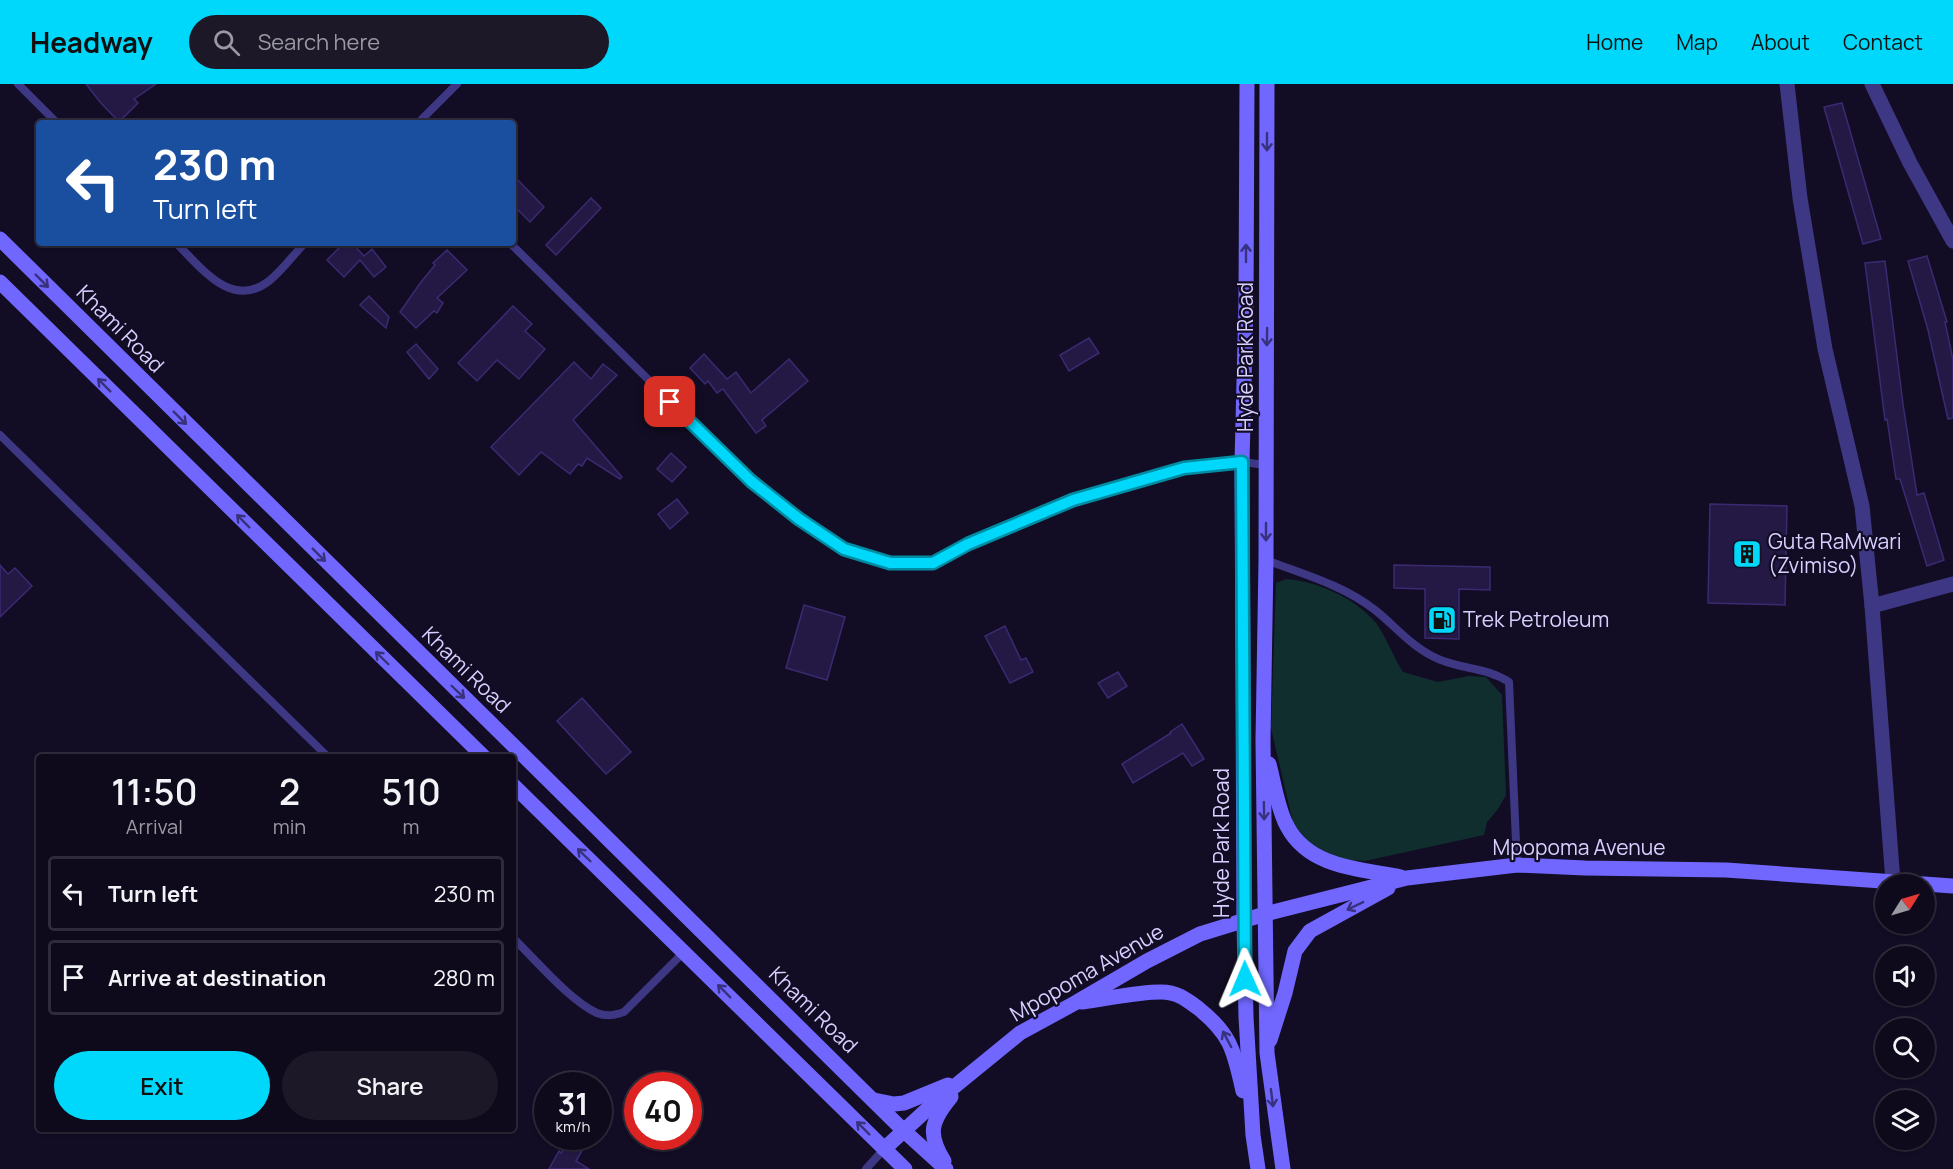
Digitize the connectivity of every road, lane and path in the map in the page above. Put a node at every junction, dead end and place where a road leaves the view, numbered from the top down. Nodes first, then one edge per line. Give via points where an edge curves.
1 (18, 84) edge
2 (457, 84) edge
3 (1246, 84) edge
4 (1267, 84) edge
5 (1787, 84) edge
6 (1872, 84) edge
7 (54, 120) edge
8 (421, 120) edge
9 (0, 239) edge
10 (1953, 241) edge
11 (179, 246) edge
12 (301, 246) edge
13 (513, 246) edge
14 (0, 282) edge
15 (0, 435) edge
16 (1242, 462) junction
17 (1266, 465) junction
18 (1266, 560) junction
19 (1953, 584) edge
20 (1872, 606) junction
21 (1263, 740) junction
22 (325, 754) edge
23 (480, 754) edge
24 (516, 788) edge
25 (1517, 865) junction
26 (1892, 874) edge
27 (1407, 878) junction
28 (1875, 881) edge
29 (1935, 885) edge
30 (1953, 886) edge
31 (1265, 914) junction
32 (1244, 921) junction
33 (516, 941) edge
34 (684, 952) junction
35 (1076, 1004) junction
36 (1267, 1053) junction
37 (966, 1078) junction
38 (874, 1100) junction
39 (903, 1130) junction
40 (1252, 1135) junction
41 (884, 1149) junction
42 (866, 1169) edge
43 (904, 1169) edge
44 (946, 1169) edge
45 (950, 1169) edge
46 (1258, 1169) edge
47 (1282, 1169) edge

1 - 7 lane
2 - 8 lane
16 -> 3 street, Hyde Park Road
4 -> 17 street, Hyde Park Road
5 - 20 street via 1800,198 1825,349 1863,506
6 - 10 street
9 -> 38 street, Khami Road
11 - 12 lane via 214,281 234,290 251,291 270,280
13 - 16 lane via 751,481 844,549 890,563 933,563 1073,500 1184,468
23 -> 14 street
15 - 22 lane
16 - 17 lane
16 - 32 street, Hyde Park Road
17 -> 18 street, Hyde Park Road
18 - 21 street, Hyde Park Road
18 - 25 lane via 1351,594 1431,656 1458,667 1497,673 1509,681
19 - 20 street
20 - 26 street
21 - 27 street via 1287,826 1303,848 1329,863
21 -> 31 street, Hyde Park Road
34 -> 24 street
25 - 27 street, Mpopoma Avenue
25 - 28 street, Mpopoma Avenue via 1726,870
27 - 31 street, Mpopoma Avenue
27 -> 36 street via 1310,931 1295,951
29 - 30 street, Mpopoma Avenue
31 - 32 street, Mpopoma Avenue
31 - 36 street, Hyde Park Road
32 - 35 street, Mpopoma Avenue via 1200,934
32 - 40 street, Hyde Park Road
33 - 34 lane via 578,1002 599,1014 612,1016 624,1012
41 -> 34 street
35 - 37 street, Mpopoma Avenue via 1020,1033
40 -> 35 street via 1234,1051 1224,1032 1182,995 1163,992
36 -> 47 street, Hyde Park Road
37 - 38 street via 904,1103
37 - 39 street, Mpopoma Avenue
37 - 45 street via 941,1108 933,1127 935,1146
38 - 39 street, Khami Road
39 - 41 street, Mpopoma Avenue
39 - 44 street, Khami Road
40 - 46 street, Hyde Park Road
41 - 42 lane
41 - 43 street

